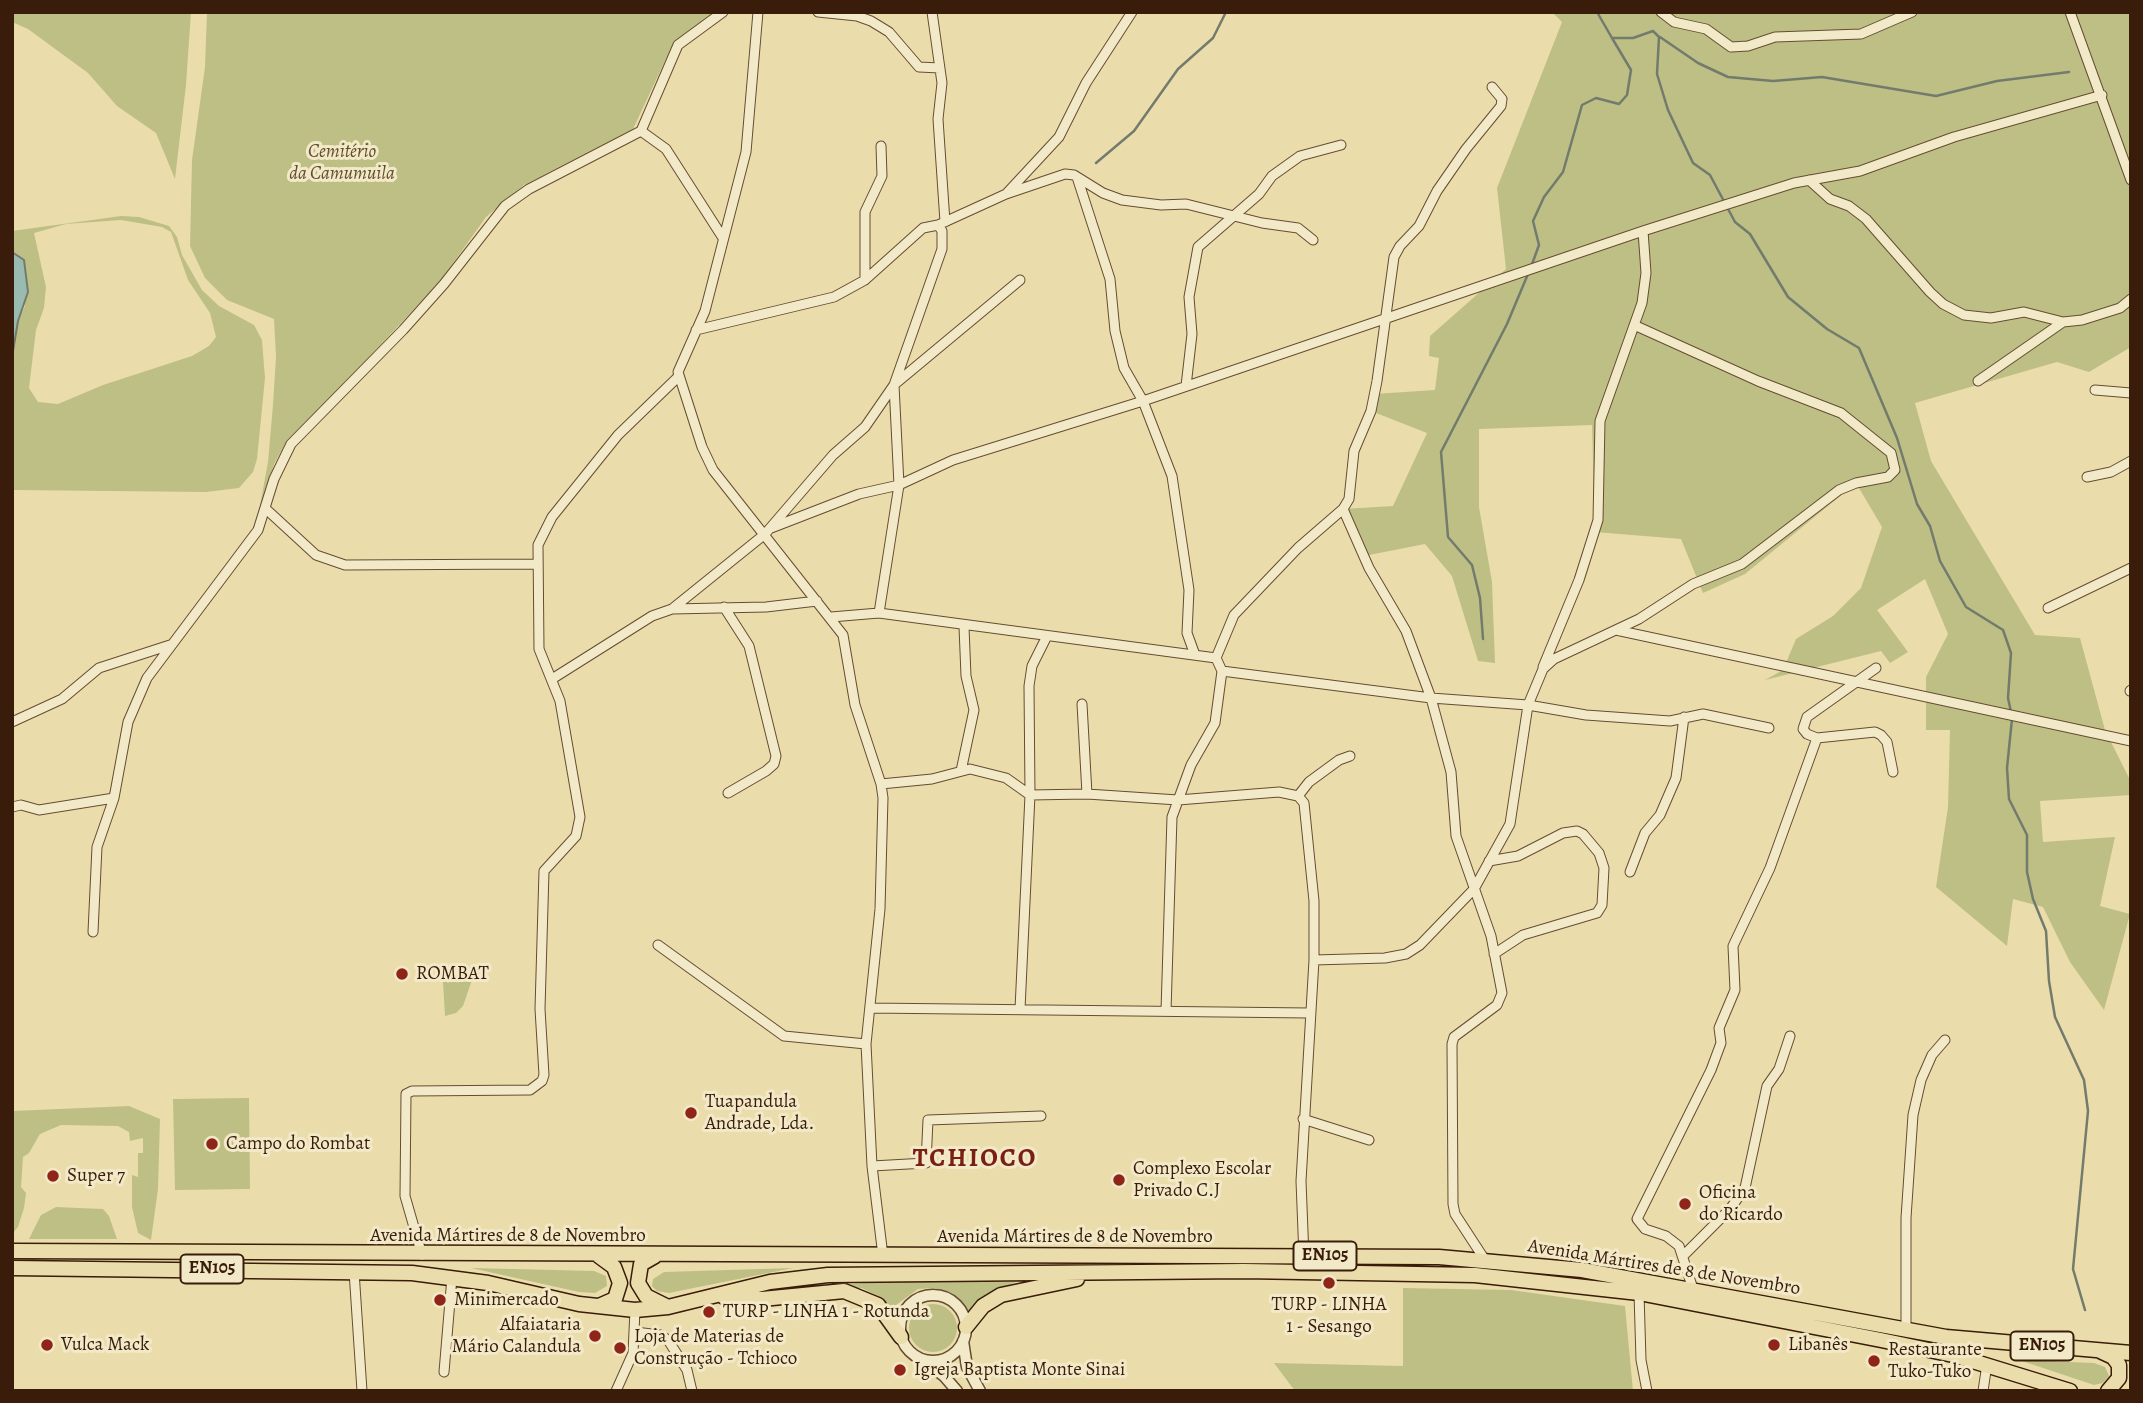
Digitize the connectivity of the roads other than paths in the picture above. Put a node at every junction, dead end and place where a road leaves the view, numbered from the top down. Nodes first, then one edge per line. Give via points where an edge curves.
1 (723, 12) edge
2 (758, 12) edge
3 (818, 12) edge
4 (932, 12) edge
5 (1132, 12) edge
6 (1661, 12) edge
7 (1912, 12) edge
8 (2070, 12) edge
9 (940, 68) junction
10 (1492, 87) dead end
11 (2102, 95) junction
12 (641, 131) junction
13 (1341, 145) dead end
14 (881, 146) dead end
15 (1077, 177) junction
16 (1809, 180) junction
17 (2131, 180) edge
18 (1006, 194) junction
19 (1235, 216) junction
20 (941, 224) junction
21 (1643, 231) junction
22 (723, 238) junction
23 (1312, 240) dead end
24 (865, 280) junction
25 (1020, 280) dead end
26 (2131, 299) edge
27 (1384, 320) junction
28 (2063, 322) junction
29 (1634, 325) junction
30 (696, 330) junction
31 (678, 377) junction
32 (1978, 381) dead end
33 (894, 385) junction
34 (1186, 386) junction
35 (2095, 390) dead end
36 (2131, 393) edge
37 (1143, 401) junction
38 (2131, 461) edge
39 (2087, 477) dead end
40 (899, 485) junction
41 (266, 509) junction
42 (1343, 509) junction
43 (768, 531) junction
44 (536, 564) junction
45 (2131, 568) edge
46 (817, 601) junction
47 (724, 607) junction
48 (2049, 608) dead end
49 (672, 609) junction
50 (879, 613) junction
51 (831, 617) junction
52 (964, 627) junction
53 (1616, 630) junction
54 (1047, 636) junction
55 (170, 645) junction
56 (1195, 655) junction
57 (1216, 658) junction
58 (1543, 668) junction
59 (1876, 668) dead end
60 (1222, 671) junction
61 (552, 679) junction
62 (1856, 682) junction
63 (1431, 698) junction
64 (1082, 704) dead end
65 (1528, 705) junction
66 (1684, 718) junction
67 (12, 722) edge
68 (1769, 728) dead end
69 (1817, 738) junction
70 (2131, 741) edge
71 (1350, 756) dead end
72 (961, 771) junction
73 (1892, 772) dead end
74 (881, 784) junction
75 (728, 793) dead end
76 (1087, 794) junction
77 (1030, 795) junction
78 (1298, 796) junction
79 (114, 798) junction
80 (1178, 800) junction
81 (12, 807) edge
82 (1489, 861) junction
83 (1630, 872) dead end
84 (1474, 889) junction
85 (93, 932) dead end
86 (658, 946) dead end
87 (1494, 954) junction
88 (1314, 960) junction
89 (870, 1008) junction
90 (1020, 1009) junction
91 (1166, 1012) junction
92 (1309, 1013) junction
93 (1790, 1036) dead end
94 (1944, 1040) dead end
95 (866, 1044) junction
96 (1041, 1116) dead end
97 (1303, 1119) junction
98 (1370, 1140) dead end
99 (872, 1166) junction
100 (12, 1251) edge
101 (422, 1255) junction
102 (598, 1255) junction
103 (656, 1255) junction
104 (883, 1255) junction
105 (1683, 1256) junction
106 (1304, 1257) junction
107 (1485, 1260) junction
108 (12, 1268) edge
109 (354, 1271) junction
110 (1112, 1272) junction
111 (452, 1277) junction
112 (1693, 1289) junction
113 (1639, 1293) junction
114 (712, 1297) junction
115 (598, 1307) junction
116 (668, 1307) junction
117 (635, 1310) junction
118 (1906, 1329) junction
119 (635, 1332) junction
120 (965, 1334) junction
121 (901, 1337) junction
122 (2098, 1350) junction
123 (2131, 1353) edge
124 (916, 1356) junction
125 (1987, 1364) junction
126 (443, 1372) dead end
127 (362, 1391) edge
128 (616, 1391) edge
129 (692, 1391) edge
130 (957, 1391) edge
131 (980, 1391) edge
132 (1647, 1391) edge
133 (1983, 1391) edge
134 (2070, 1391) edge
135 (2108, 1391) edge

1 - 12 street via 678,45
2 - 22 street via 749,134
3 - 9 street via 871,21 889,32 919,66
4 - 9 street
5 - 18 street via 1086,83 1059,137
6 - 7 street via 1674,22 1706,29 1731,47 1775,37 1861,34
8 - 11 street
9 - 20 street
10 - 27 street via 1502,99 1501,106 1437,191 1419,226 1399,246
11 - 16 street via 1954,137 1860,171
11 - 17 street
12 - 22 street via 666,149
12 - 41 street via 505,206 419,312 291,444
13 - 19 street via 1300,156 1272,176
14 - 24 street via 882,176 865,212
15 - 18 street via 1056,176
15 - 19 street via 1122,200 1186,204
15 - 37 street via 1110,279 1124,368
16 - 21 street
16 - 28 street via 1830,199 1866,219 1943,304 1976,317 2024,313
18 - 20 street
19 - 23 street via 1298,228
19 - 34 street via 1198,247 1193,264
20 - 24 street via 923,228
20 - 33 street via 942,248
21 - 27 street
21 - 29 street via 1646,272
22 - 30 street
24 - 30 street via 816,303
25 - 33 street
26 - 28 street via 2120,308
27 - 34 street
27 - 42 street via 1373,403 1354,451 1349,499
28 - 32 street
29 - 53 street via 1841,413 1891,453 1895,470 1888,477 1839,490 1742,564 1693,584
29 - 58 street via 1600,421 1598,520
30 - 31 street
31 - 43 street via 713,470
31 - 44 street via 618,435 552,517 538,545
33 - 40 street
33 - 43 street via 864,427 832,455
34 - 37 street
35 - 36 street
37 - 40 street via 953,460
37 - 56 street via 1172,476 1189,590 1187,633
38 - 39 street via 2111,472
40 - 43 street via 859,494
40 - 50 street
41 - 44 street via 316,555 345,565
41 - 55 street via 241,555
42 - 57 street via 1234,615
42 - 63 street via 1369,568 1406,631
43 - 46 street
43 - 49 street
44 - 61 street via 539,649
45 - 48 street
46 - 47 street
46 - 51 street
47 - 49 street
47 - 75 street via 749,646 776,756 766,771
49 - 61 street via 640,623
50 - 51 street
50 - 52 street
51 - 74 street via 843,635 855,705
52 - 54 street
52 - 72 street via 966,676 974,710
53 - 58 street
53 - 62 street
54 - 56 street
54 - 77 street via 1030,675
55 - 67 street via 99,668 62,699
55 - 79 street via 147,678 128,722
56 - 57 street
57 - 60 street
58 - 65 street
59 - 62 street
60 - 63 street
60 - 80 street via 1215,723 1197,752
61 - 101 street via 580,817 576,836 544,871 540,1009 544,1075 530,1090 406,1094 405,1196
62 - 69 street via 1807,718 1803,729
62 - 70 street
63 - 65 street
63 - 84 street via 1451,772 1456,836
64 - 76 street
65 - 66 street via 1586,715
65 - 82 street via 1513,811
66 - 68 street via 1711,715
66 - 83 street via 1676,778 1660,815 1645,833
69 - 73 street via 1875,732 1886,741
69 - 105 street via 1770,868 1733,946 1735,990 1718,1028 1721,1043 1637,1219 1645,1229 1674,1241
71 - 78 street via 1309,782
72 - 74 street
72 - 77 street via 1006,778
74 - 89 street via 880,909
76 - 77 street
76 - 80 street
77 - 90 street
78 - 80 street via 1279,792
78 - 88 street via 1304,803 1314,901
79 - 81 street via 39,810
79 - 85 street via 97,847
80 - 91 street via 1172,817
82 - 84 street
82 - 87 street via 1518,856 1563,833 1577,831 1599,853 1604,868 1602,905 1597,913 1523,935
84 - 87 street
84 - 88 street via 1406,954
86 - 95 street via 784,1036
87 - 107 street via 1501,1000 1454,1037 1452,1044 1453,1205
88 - 92 street
89 - 90 street
89 - 95 street
90 - 91 street
91 - 92 street
92 - 97 street
93 - 105 street via 1779,1069 1767,1086 1745,1188
94 - 118 street via 1921,1080 1913,1115 1906,1219
95 - 99 street
96 - 99 street via 928,1120 926,1163
97 - 98 street
97 - 106 street
99 - 104 street
100 - 101 main road, Avenida Mártires de 8 de Novembro / EN105
101 - 102 main road, Avenida Mártires de 8 de Novembro / EN105
102 - 103 main road, Avenida Mártires de 8 de Novembro / EN105
102 - 115 main road via 614,1267 620,1283 615,1299
103 - 104 main road, Avenida Mártires de 8 de Novembro / EN105
103 - 116 main road via 641,1264 638,1283 646,1296
104 - 106 main road, Avenida Mártires de 8 de Novembro / EN105
105 - 112 street
106 - 107 main road, Avenida Mártires de 8 de Novembro / EN105
107 - 112 main road, Avenida Mártires de 8 de Novembro / EN105
108 - 109 main road, Avenida Mártires de 8 de Novembro / EN105
109 - 111 main road, Avenida Mártires de 8 de Novembro / EN105
109 - 127 street
110 - 113 main road, Avenida Mártires de 8 de Novembro / EN105 via 1441,1273
110 - 114 main road, Avenida Mártires de 8 de Novembro / EN105 via 828,1275 770,1282
110 - 120 main road via 1001,1295 982,1306
111 - 115 main road, Avenida Mártires de 8 de Novembro / EN105
111 - 126 street
112 - 118 main road, Avenida Mártires de 8 de Novembro / EN105
113 - 125 main road, Avenida Mártires de 8 de Novembro / EN105
113 - 132 street
114 - 116 main road, Avenida Mártires de 8 de Novembro / EN105
114 - 121 main road via 762,1299 844,1291 878,1305
115 - 117 main road, Avenida Mártires de 8 de Novembro / EN105
116 - 117 main road, Avenida Mártires de 8 de Novembro / EN105
117 - 119 street
118 - 122 main road, Avenida Mártires de 8 de Novembro / EN105 via 1987,1342
119 - 128 street via 633,1353
119 - 129 street via 668,1340 687,1370
120 - 121 street via 956,1304 940,1295 928,1295 916,1299 903,1313
120 - 124 street via 955,1352 943,1359
120 - 131 street via 967,1367
121 - 124 street
122 - 123 main road, Avenida Mártires de 8 de Novembro / EN105
122 - 135 main road via 2119,1365 2119,1378
124 - 130 street
125 - 133 street
125 - 134 main road, Avenida Mártires de 8 de Novembro / EN105

